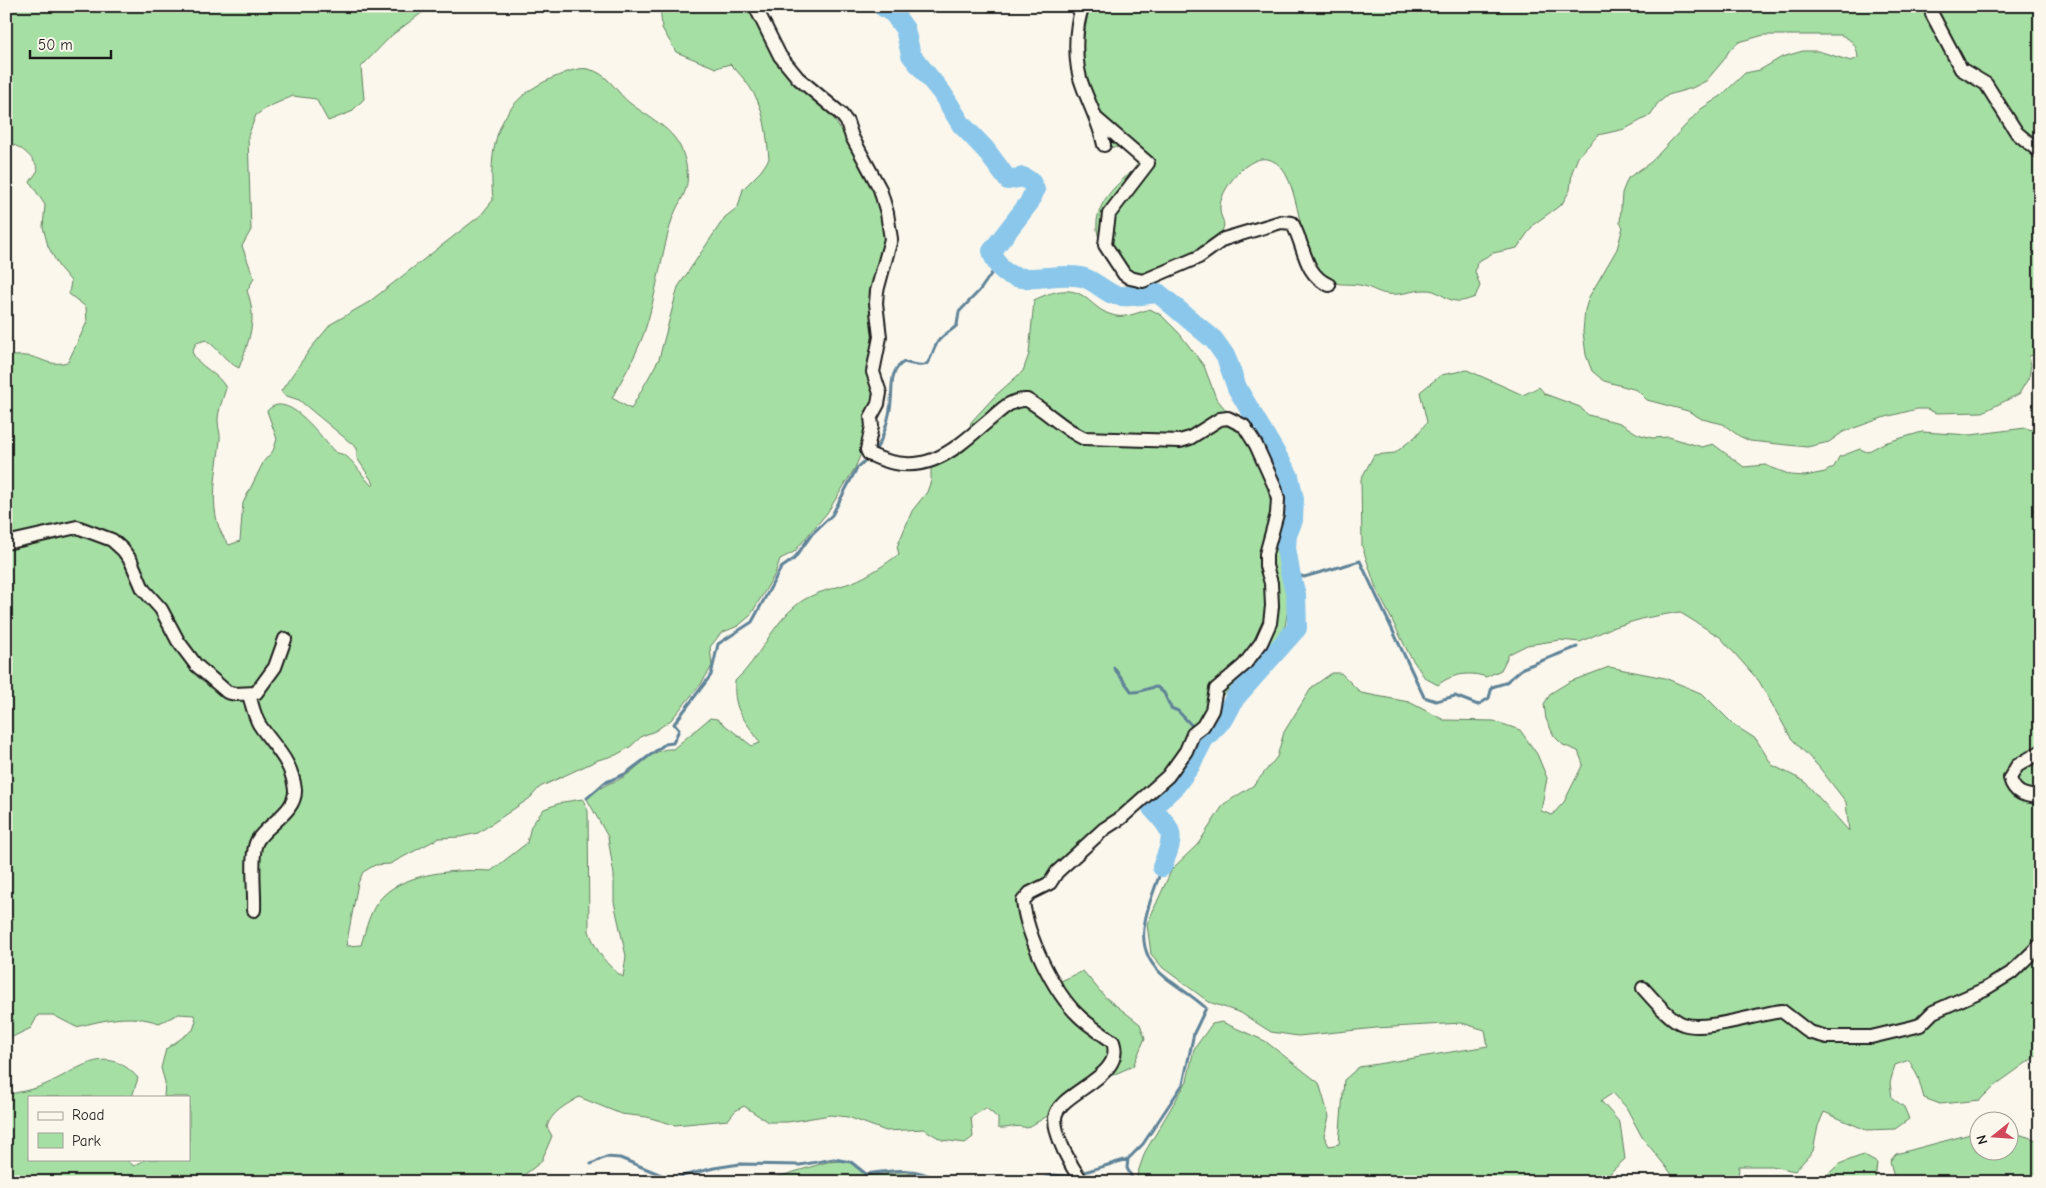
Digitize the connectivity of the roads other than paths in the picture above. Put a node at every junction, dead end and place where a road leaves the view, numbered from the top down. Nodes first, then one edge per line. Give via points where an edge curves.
1 (755, 6) edge
2 (1083, 6) edge
3 (1932, 6) edge
4 (1097, 119) junction
5 (1104, 145) dead end
6 (2040, 152) edge
7 (1329, 285) dead end
8 (6, 543) edge
9 (285, 639) dead end
10 (249, 694) junction
11 (2040, 752) edge
12 (2040, 797) edge
13 (254, 910) dead end
14 (2040, 945) edge
15 (1643, 988) dead end
16 (1082, 1182) edge

1 - 16 street via 780,56 798,78 847,122 880,189 888,213 890,239 876,303 880,337 873,372 880,393 871,417 869,454 906,466 921,465 952,452 1010,404 1027,400 1083,438 1180,441 1220,419 1236,420 1256,445 1275,487 1277,514 1266,554 1272,606 1270,623 1261,643 1239,670 1216,689 1212,710 1168,776 1122,818 1104,829 1057,872 1050,883 1030,893 1023,901 1035,949 1054,982 1078,1016 1113,1042 1115,1048 1105,1070 1065,1102 1055,1118 1068,1161
2 - 4 street via 1077,25 1079,74
3 - 6 street via 1932,14 1961,69 1986,84 2017,133
4 - 5 street
4 - 7 street via 1148,163 1109,214 1105,245 1124,274 1143,281 1199,256 1224,239 1281,222 1292,223 1312,274
8 - 10 street via 77,527 112,540 131,561 143,589 160,609 192,661 227,692
9 - 10 street via 275,667 256,693
10 - 13 street via 257,722 289,765 295,790 286,810 261,835 253,852
11 - 12 street via 2017,766 2010,778 2018,793
14 - 15 street via 2010,973 1985,989 1933,1012 1920,1025 1871,1037 1827,1037 1809,1032 1782,1010 1710,1026 1682,1024

